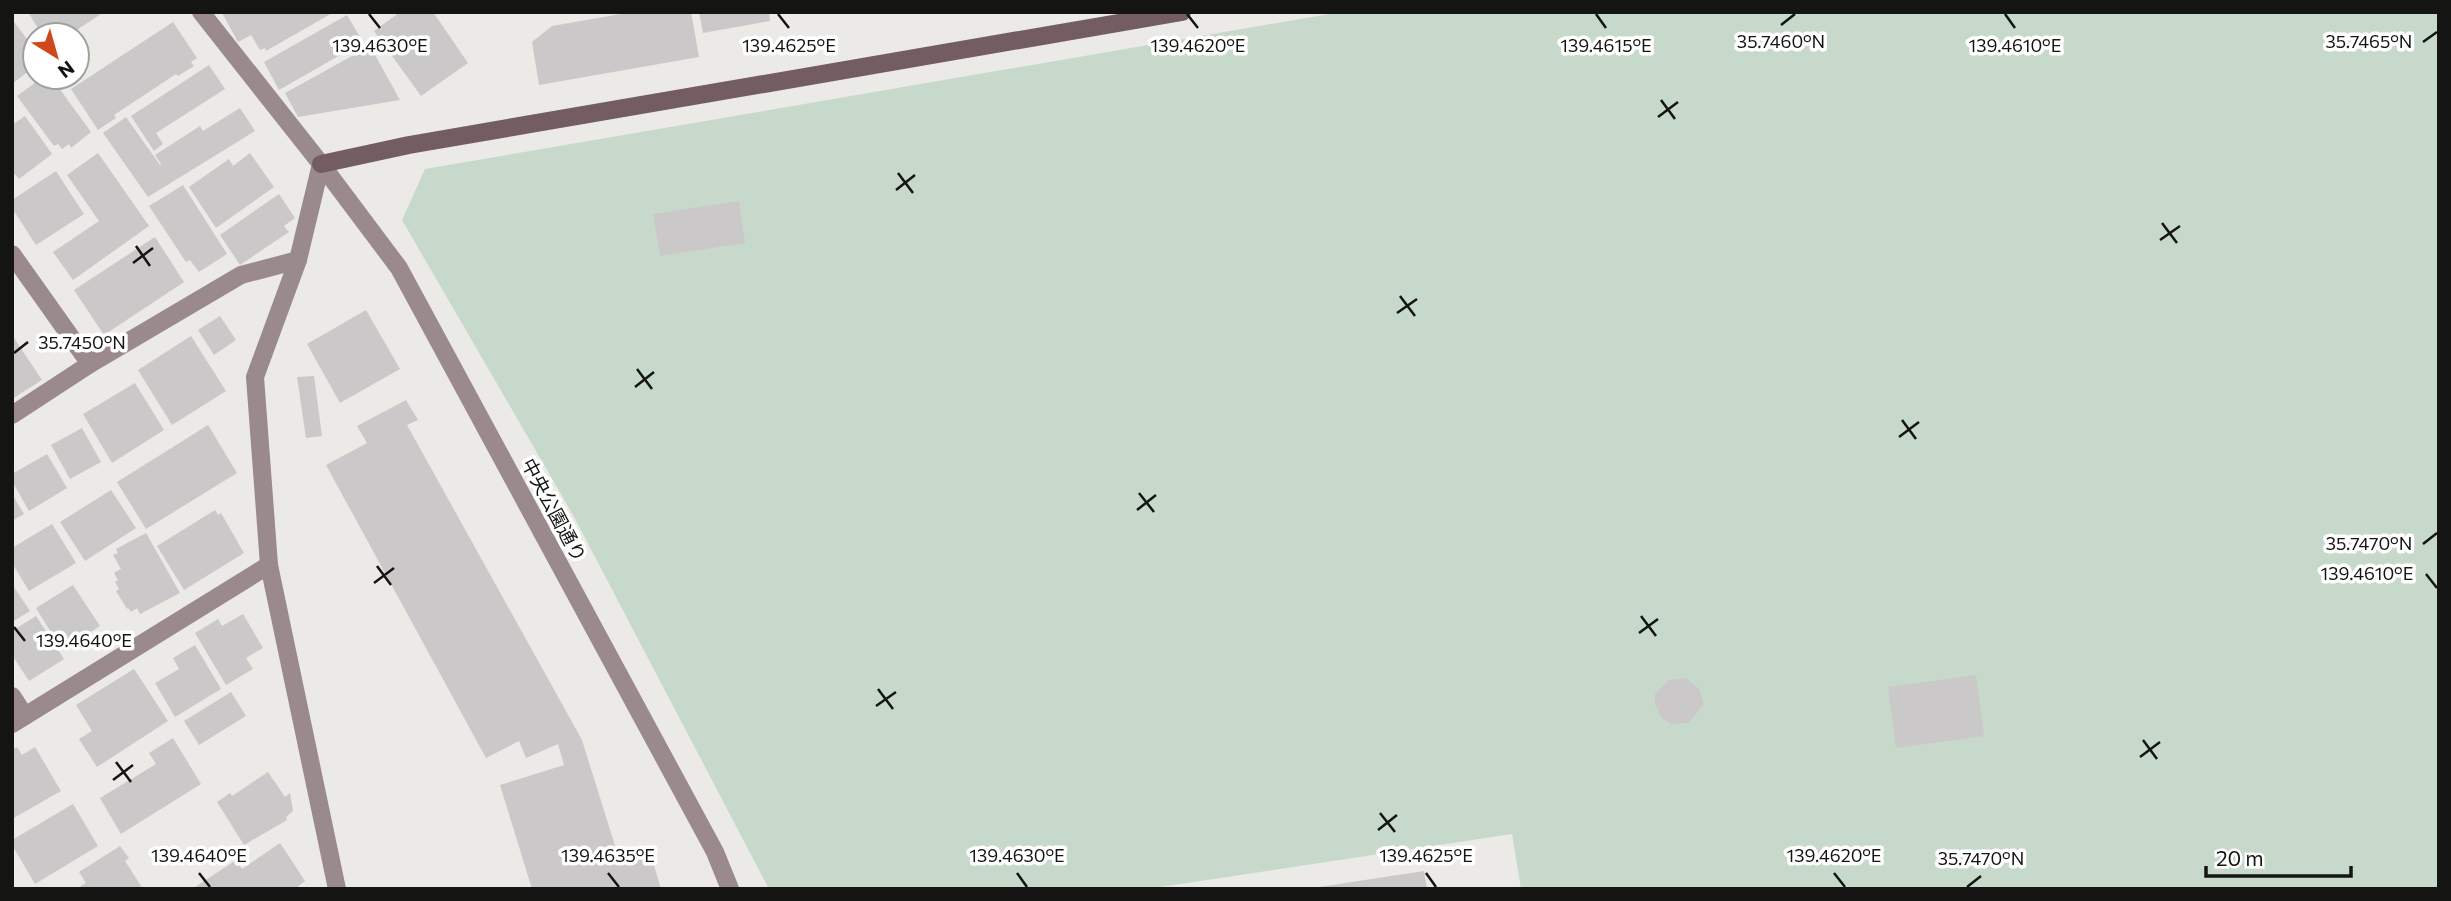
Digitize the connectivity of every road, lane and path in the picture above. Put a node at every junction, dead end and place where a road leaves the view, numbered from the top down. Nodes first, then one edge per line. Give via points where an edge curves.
1 (201, 12) edge
2 (1182, 12) edge
3 (321, 164) junction
4 (12, 254) edge
5 (298, 260) junction
6 (90, 364) junction
7 (12, 415) edge
8 (269, 565) junction
9 (12, 696) edge
10 (18, 720) edge
11 (337, 889) edge
12 (730, 889) edge

1 - 3 street, 中央公園通り
2 - 3 street
3 - 5 street
3 - 12 street, 中央公園通り via 399,268 715,852
4 - 6 street
5 - 6 street via 241,275
5 - 8 street via 255,377
6 - 7 street
8 - 10 street
8 - 11 street
9 - 10 street

